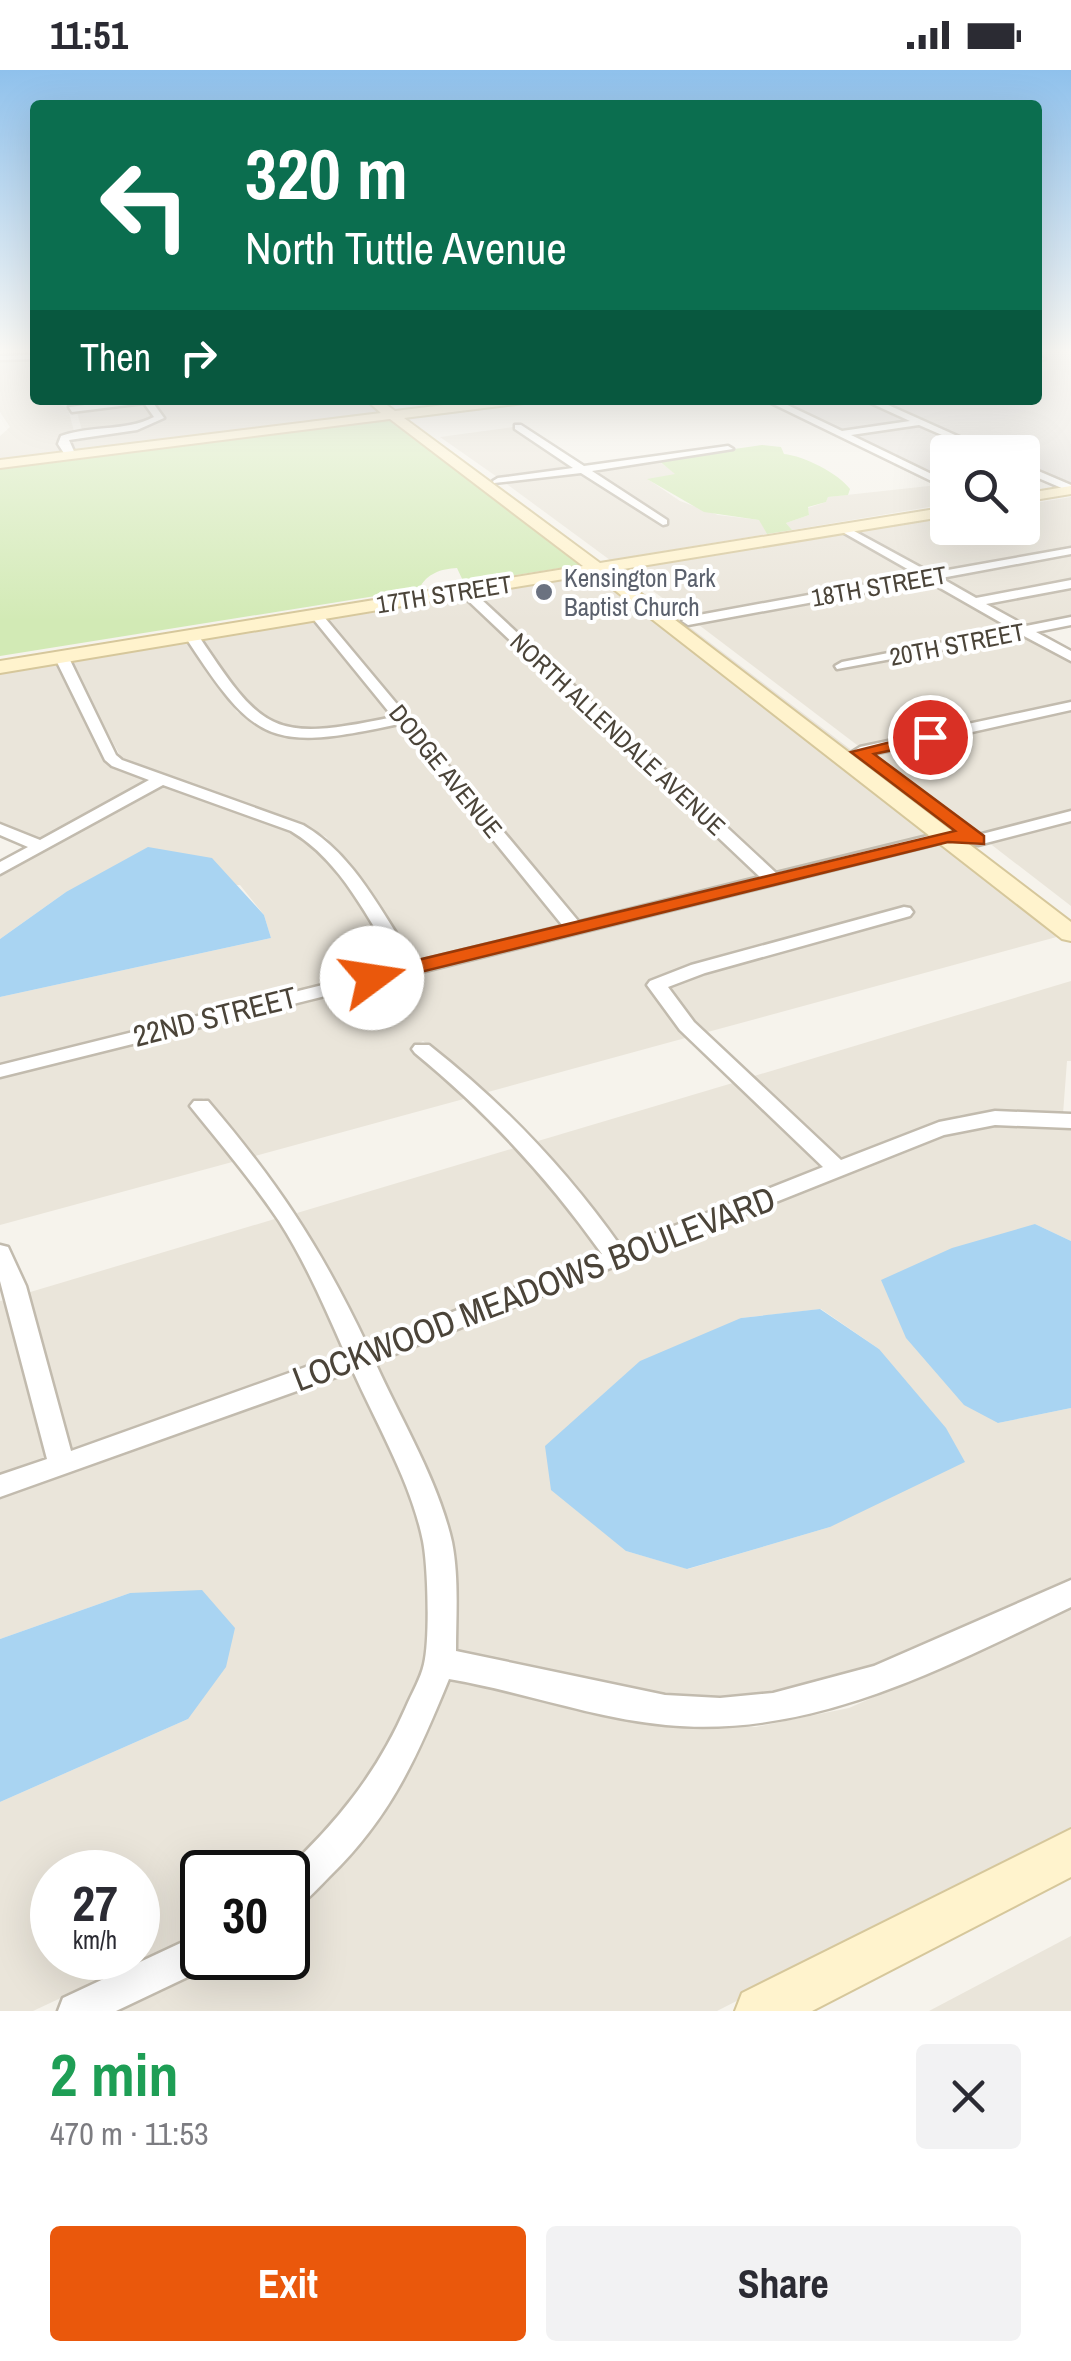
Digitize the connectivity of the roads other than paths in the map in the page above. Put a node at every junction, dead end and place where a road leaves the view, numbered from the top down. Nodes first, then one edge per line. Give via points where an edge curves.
1 (64, 441) edge
2 (197, 441) edge
3 (433, 441) edge
4 (437, 441) edge
5 (539, 441) edge
6 (854, 441) edge
7 (728, 449) dead end
8 (70, 456) junction
9 (0, 464) edge
10 (583, 469) junction
11 (1040, 476) edge
12 (930, 477) edge
13 (498, 481) junction
14 (1071, 489) edge
15 (1040, 495) edge
16 (930, 513) edge
17 (664, 522) dead end
18 (844, 528) junction
19 (1071, 552) edge
20 (606, 568) junction
21 (929, 577) junction
22 (1071, 584) edge
23 (464, 590) junction
24 (975, 602) junction
25 (316, 614) junction
26 (688, 621) junction
27 (1071, 621) edge
28 (1024, 630) junction
29 (191, 635) junction
30 (61, 656) junction
31 (1071, 657) edge
32 (842, 666) dead end
33 (0, 667) edge
34 (1071, 706) edge
35 (404, 719) junction
36 (860, 752) junction
37 (160, 781) junction
38 (1071, 816) edge
39 (0, 829) edge
40 (948, 836) junction
41 (978, 840) junction
42 (41, 846) junction
43 (0, 869) edge
44 (772, 879) junction
45 (904, 912) dead end
46 (1071, 912) edge
47 (574, 928) junction
48 (1071, 934) edge
49 (409, 968) junction
50 (422, 1049) dead end
51 (0, 1071) edge
52 (200, 1106) dead end
53 (1071, 1122) edge
54 (838, 1169) junction
55 (0, 1253) edge
56 (617, 1258) junction
57 (360, 1360) junction
58 (62, 1466) junction
59 (0, 1486) edge
60 (1071, 1593) edge
61 (440, 1663) junction
62 (1071, 1852) edge
63 (310, 1872) edge
64 (180, 1961) edge
65 (76, 2011) edge
66 (760, 2011) edge

1 - 8 street
2 - 8 main road
3 - 20 main road
4 - 13 main road
5 - 10 street
6 - 12 street
7 - 10 street
8 - 9 main road
10 - 13 street
10 - 17 street
11 - 14 street
13 - 20 main road
14 - 15 main road
16 - 18 main road, 17TH STREET
18 - 20 main road, 17TH STREET
18 - 21 street
19 - 21 street, 18TH STREET
20 - 23 main road, 17TH STREET
20 - 26 main road
20 - 40 main road
21 - 24 street
21 - 26 street, 18TH STREET
22 - 24 street
23 - 25 main road, 17TH STREET
23 - 44 street, NORTH ALLENDALE AVENUE
24 - 28 street
25 - 29 main road, 17TH STREET
25 - 35 street, DODGE AVENUE
26 - 36 main road
27 - 28 street, 20TH STREET
28 - 31 street
28 - 32 street, 20TH STREET
29 - 30 main road, 17TH STREET
29 - 35 street via 238,705 276,728 314,734
30 - 33 main road, 17TH STREET
30 - 37 street via 110,757
34 - 36 street
35 - 47 street, DODGE AVENUE
36 - 41 main road
37 - 42 street
37 - 49 street via 320,840
38 - 41 street, 22ND STREET
39 - 42 street
40 - 41 street, 22ND STREET
40 - 44 street, 22ND STREET
40 - 48 main road
41 - 46 main road
42 - 43 street
44 - 47 street, 22ND STREET
45 - 54 street via 657,984 687,1026
47 - 49 street, 22ND STREET
49 - 51 street, 22ND STREET
50 - 56 street via 525,1138
52 - 57 street via 290,1218
53 - 54 street, LOCKWOOD MEADOWS BOULEVARD via 966,1121
54 - 56 street, LOCKWOOD MEADOWS BOULEVARD
55 - 58 street
56 - 57 street, LOCKWOOD MEADOWS BOULEVARD
57 - 58 street, LOCKWOOD MEADOWS BOULEVARD
57 - 61 street via 437,1540
58 - 59 street, LOCKWOOD MEADOWS BOULEVARD
60 - 61 street via 842,1694 751,1712 662,1710
61 - 63 street via 386,1782
62 - 66 main road
64 - 65 street

